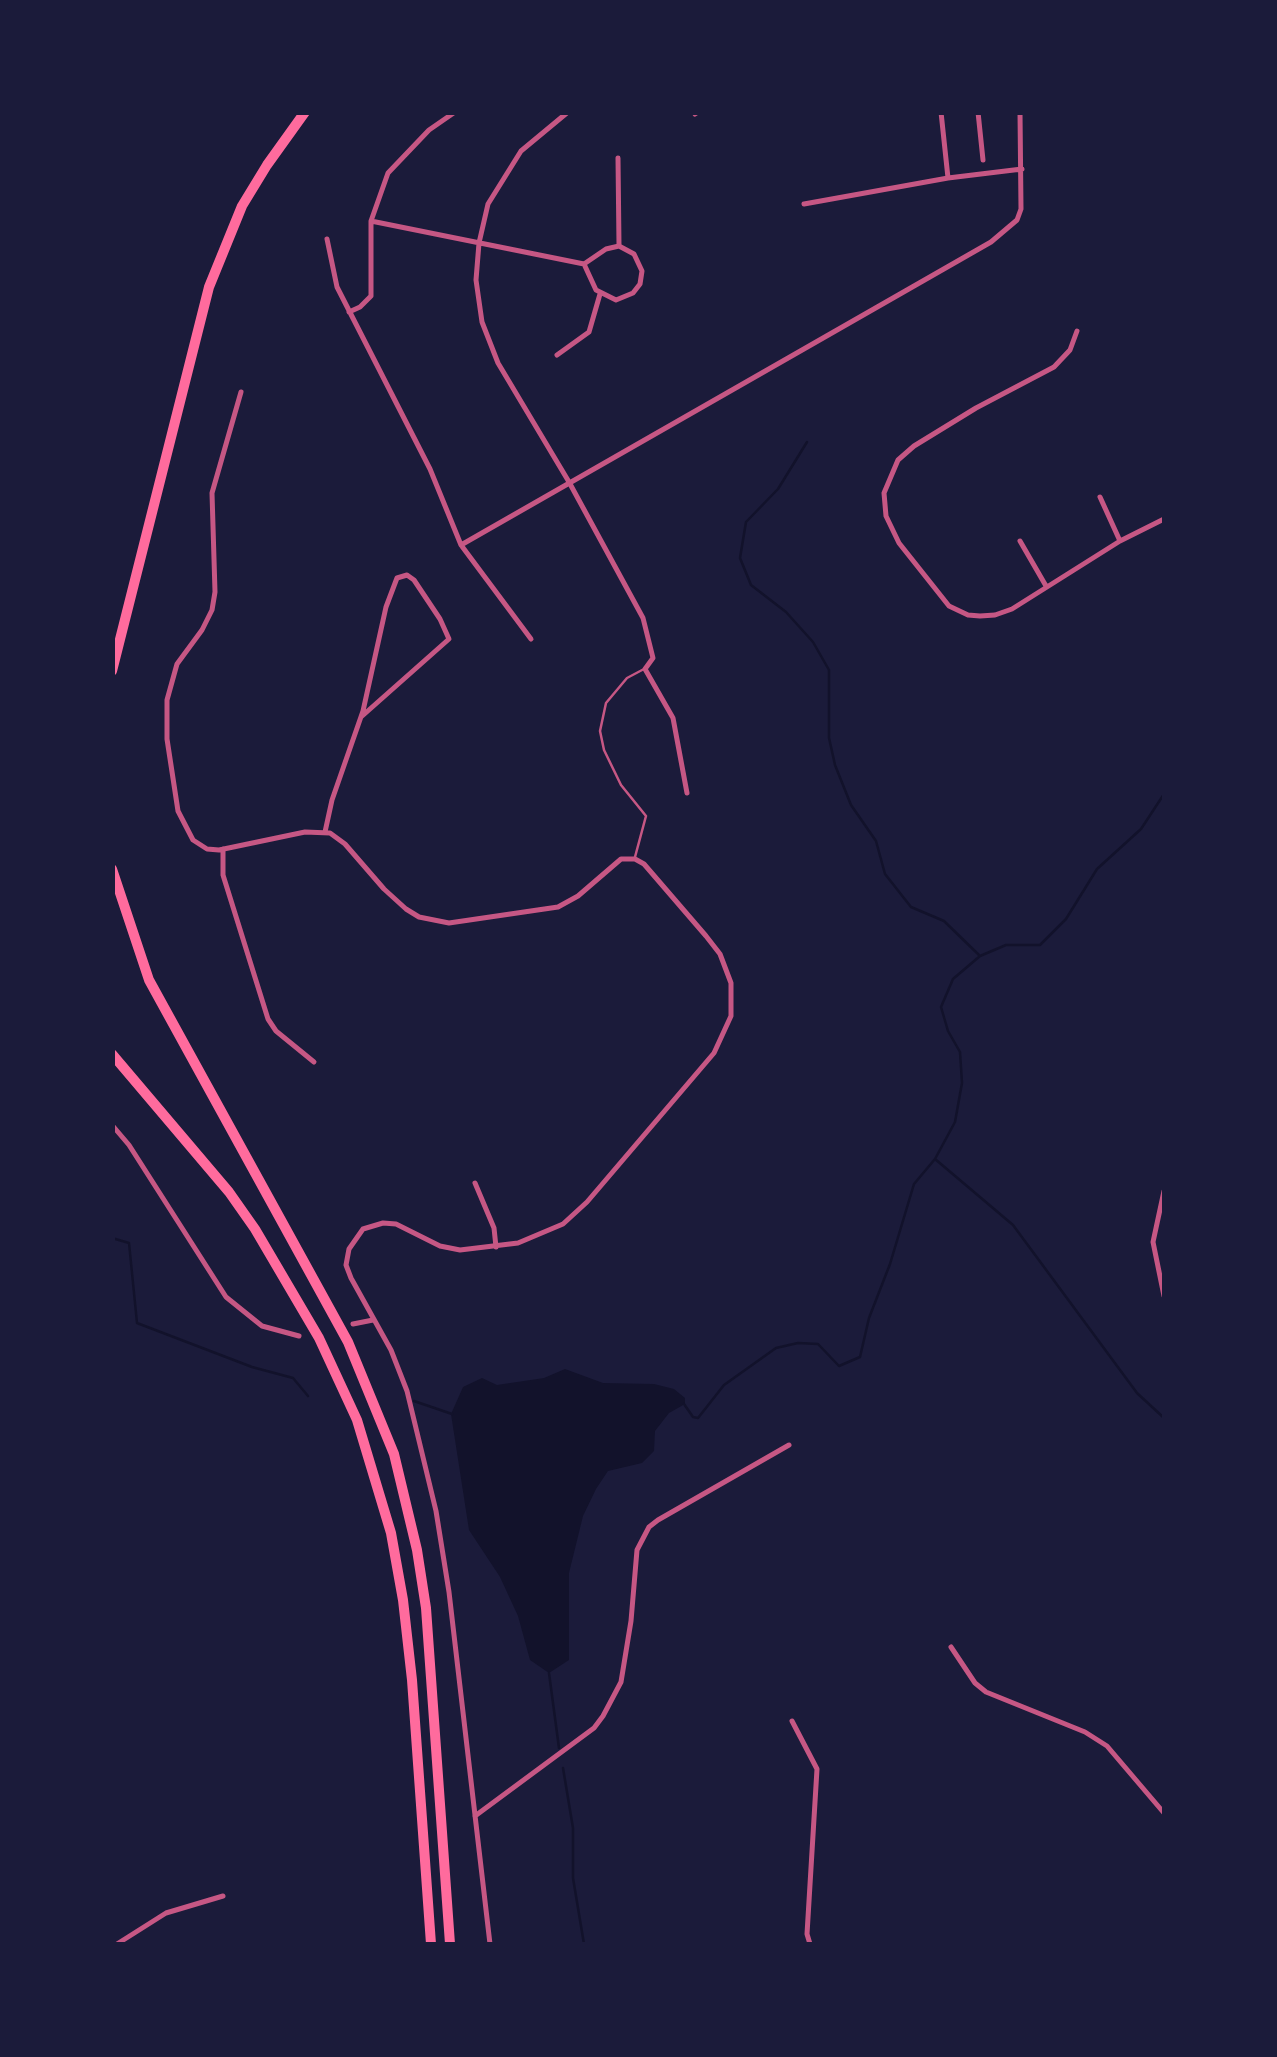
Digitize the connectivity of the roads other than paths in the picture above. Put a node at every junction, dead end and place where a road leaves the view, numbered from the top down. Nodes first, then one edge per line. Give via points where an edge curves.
1 (304, 112) edge
2 (455, 112) edge
3 (568, 112) edge
4 (941, 112) edge
5 (978, 112) edge
6 (1020, 112) edge
7 (618, 158) dead end
8 (983, 160) dead end
9 (1022, 169) junction
10 (948, 178) junction
11 (804, 204) dead end
12 (371, 221) junction
13 (327, 239) dead end
14 (479, 242) junction
15 (619, 246) junction
16 (584, 264) junction
17 (600, 294) junction
18 (349, 312) junction
19 (1077, 332) dead end
20 (557, 354) dead end
21 (242, 392) dead end
22 (568, 482) junction
23 (1100, 497) dead end
24 (1164, 519) edge
25 (1020, 541) dead end
26 (1120, 541) junction
27 (461, 545) junction
28 (1046, 586) junction
29 (531, 640) dead end
30 (646, 669) junction
31 (112, 672) edge
32 (361, 717) junction
33 (687, 793) dead end
34 (324, 832) junction
35 (223, 849) junction
36 (635, 859) junction
37 (112, 869) edge
38 (112, 1054) edge
39 (314, 1062) dead end
40 (112, 1125) edge
41 (476, 1183) dead end
42 (1164, 1191) edge
43 (496, 1247) junction
44 (1164, 1296) edge
45 (373, 1320) junction
46 (353, 1324) dead end
47 (299, 1336) dead end
48 (789, 1445) dead end
49 (951, 1647) dead end
50 (792, 1721) dead end
51 (1164, 1814) edge
52 (475, 1816) junction
53 (223, 1896) dead end
54 (117, 1944) edge
55 (431, 1944) edge
56 (450, 1944) edge
57 (490, 1944) edge
58 (810, 1944) edge

1 - 31 highway via 242,206 209,287
2 - 12 street via 392,166
3 - 14 street via 512,163 488,204
4 - 10 street
5 - 8 street
6 - 9 street
7 - 15 street
9 - 10 street
9 - 22 street via 1019,215 991,242
10 - 11 street
12 - 14 street
12 - 18 street via 372,290
13 - 18 street via 332,273
14 - 16 street
14 - 22 street via 476,280 487,334
15 - 16 street
15 - 17 street via 639,260 640,284 622,299
16 - 17 street
17 - 20 street via 588,332
18 - 27 street
19 - 28 street via 1054,367 914,446 894,466 884,493 899,543 954,610 996,615
21 - 35 street via 212,494 212,610 177,664 166,700 180,819 192,840
22 - 27 street
22 - 30 street via 643,618 653,652
23 - 26 street
24 - 26 street
25 - 28 street
26 - 28 street
27 - 29 street
30 - 33 street via 673,718
30 - 36 lane via 612,696 600,731 620,784 645,812
32 - 32 street via 386,607 397,578 407,575 449,639
32 - 34 street
34 - 35 street
34 - 36 street via 345,844 406,909 450,923 558,906 621,859
35 - 39 street via 226,887 268,1019
36 - 43 street via 720,954 732,996 726,1029 707,1061 579,1211 542,1235
37 - 56 highway via 149,980 348,1342 394,1454 426,1608
38 - 55 highway via 255,1229 330,1358 356,1420 391,1533 412,1680
40 - 47 street via 226,1297 262,1326
41 - 43 street
42 - 44 street via 1154,1242
43 - 45 street via 448,1248 383,1222 363,1229 346,1264
45 - 46 street
45 - 52 street via 407,1391 436,1511
48 - 52 street via 650,1528 637,1550 621,1682 602,1716
49 - 51 street via 986,1692 1108,1746
50 - 58 street via 817,1769
52 - 57 street
53 - 54 street via 166,1914

